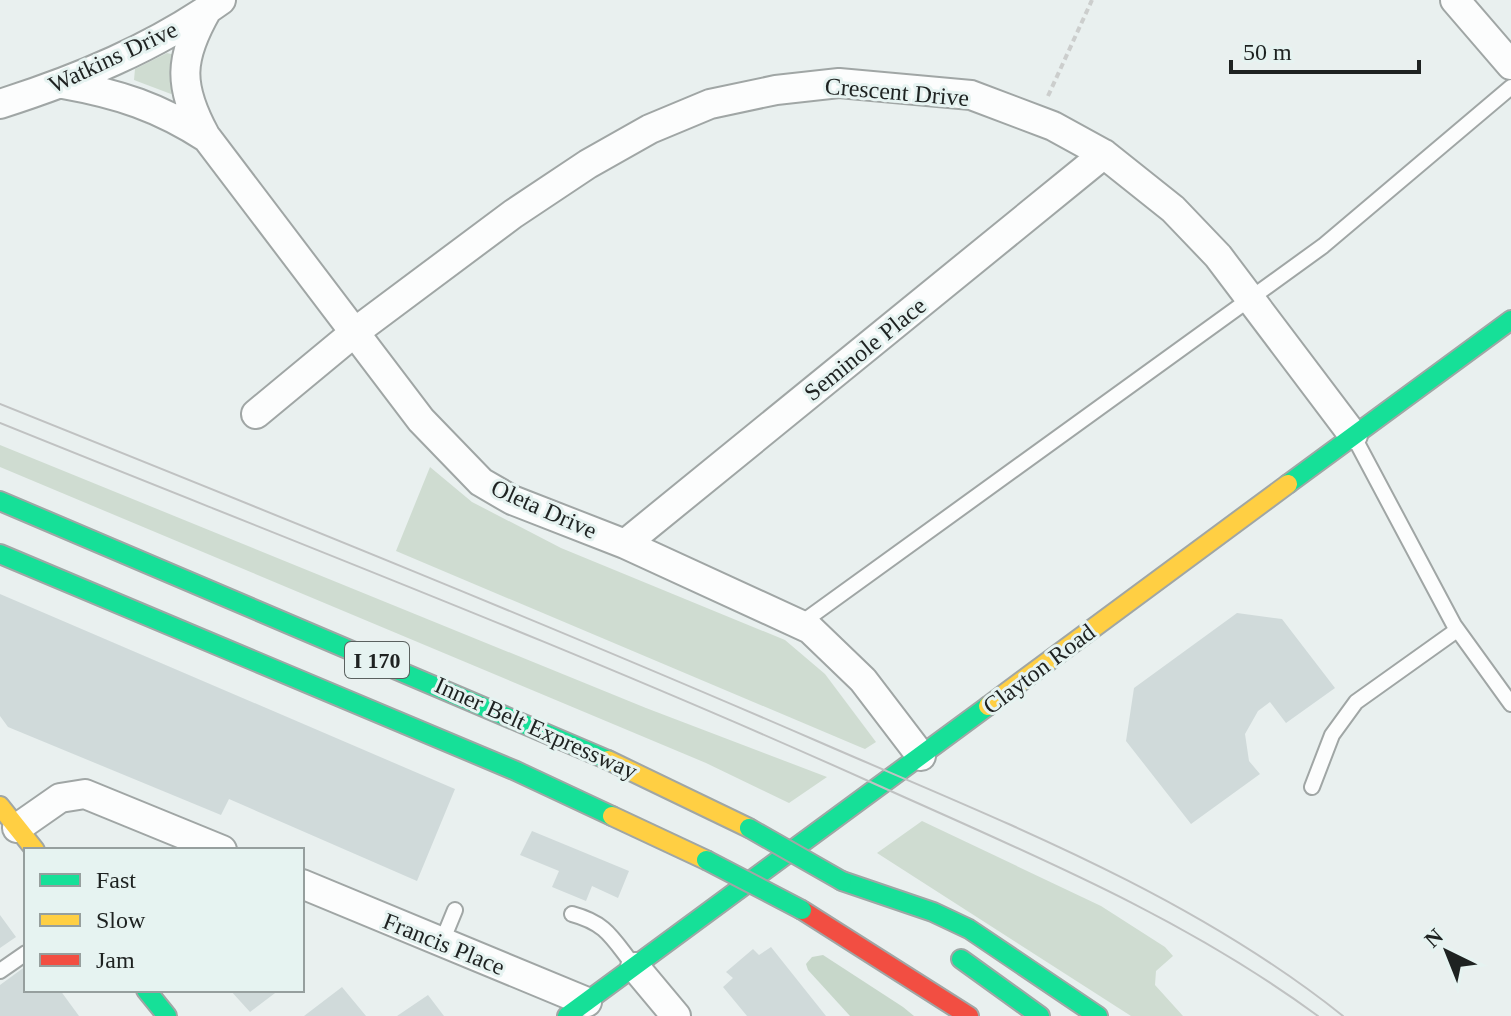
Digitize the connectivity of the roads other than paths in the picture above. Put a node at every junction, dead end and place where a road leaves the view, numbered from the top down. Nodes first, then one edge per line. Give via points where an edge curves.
1 (1455, 0) edge
2 (214, 5) edge
3 (1511, 65) edge
4 (63, 84) junction
5 (1511, 87) edge
6 (0, 104) edge
7 (207, 138) junction
8 (1104, 154) junction
9 (1251, 299) junction
10 (1511, 320) edge
11 (355, 332) junction
12 (256, 414) dead end
13 (1353, 435) junction
14 (0, 501) edge
15 (625, 544) junction
16 (0, 554) edge
17 (800, 624) junction
18 (1457, 630) junction
19 (1507, 690) edge
20 (1511, 704) edge
21 (921, 756) junction
22 (1312, 787) dead end
23 (9, 817) edge
24 (33, 848) edge
25 (217, 848) edge
26 (842, 881) junction
27 (304, 885) edge
28 (455, 910) dead end
29 (572, 914) dead end
30 (907, 923) dead end
31 (441, 944) junction
32 (947, 949) dead end
33 (24, 954) edge
34 (635, 967) junction
35 (0, 971) edge
36 (148, 992) edge
37 (577, 1009) edge
38 (167, 1016) edge
39 (676, 1016) edge
40 (969, 1016) edge
41 (1040, 1016) edge
42 (1098, 1016) edge

1 - 3 street
2 - 4 street, Watkins Drive via 141,49
2 - 7 street, Oleta Drive via 189,43 184,74 190,106
4 - 6 street, Watkins Drive
4 - 7 street, Oleta Drive via 109,92 167,112
5 - 9 lane via 1413,173
7 - 11 street, Oleta Drive
8 - 9 street, Crescent Drive via 1173,209
8 - 11 street, Crescent Drive via 971,95 839,83 710,104 650,129 588,164
8 - 15 street, Seminole Place
9 - 13 street, Crescent Drive
9 - 17 lane
10 - 13 main road, Clayton Road
11 - 12 street, Crescent Drive
11 - 15 street, Oleta Drive via 421,420 481,482 512,500
13 - 18 lane
13 - 21 main road, Clayton Road
14 - 26 main road, Inner Belt Expressway / I 170, bridge via 580,746 749,828
15 - 17 street, Oleta Drive
16 - 40 main road, Inner Belt Expressway / I 170, bridge via 516,771 706,860 802,910
17 - 21 street, Oleta Drive via 863,680
18 - 19 lane
18 - 22 lane via 1356,702 1332,735
19 - 20 lane
21 - 34 main road, Clayton Road
23 - 24 main road
23 - 25 street via 85,794
26 - 30 main road, Inner Belt Expressway / I 170
26 - 42 main road via 969,929
27 - 31 street, Francis Place
28 - 31 lane
29 - 34 lane via 605,927
31 - 37 street, Francis Place
32 - 41 main road
33 - 35 lane
34 - 37 main road, Clayton Road
34 - 39 street
36 - 38 main road

